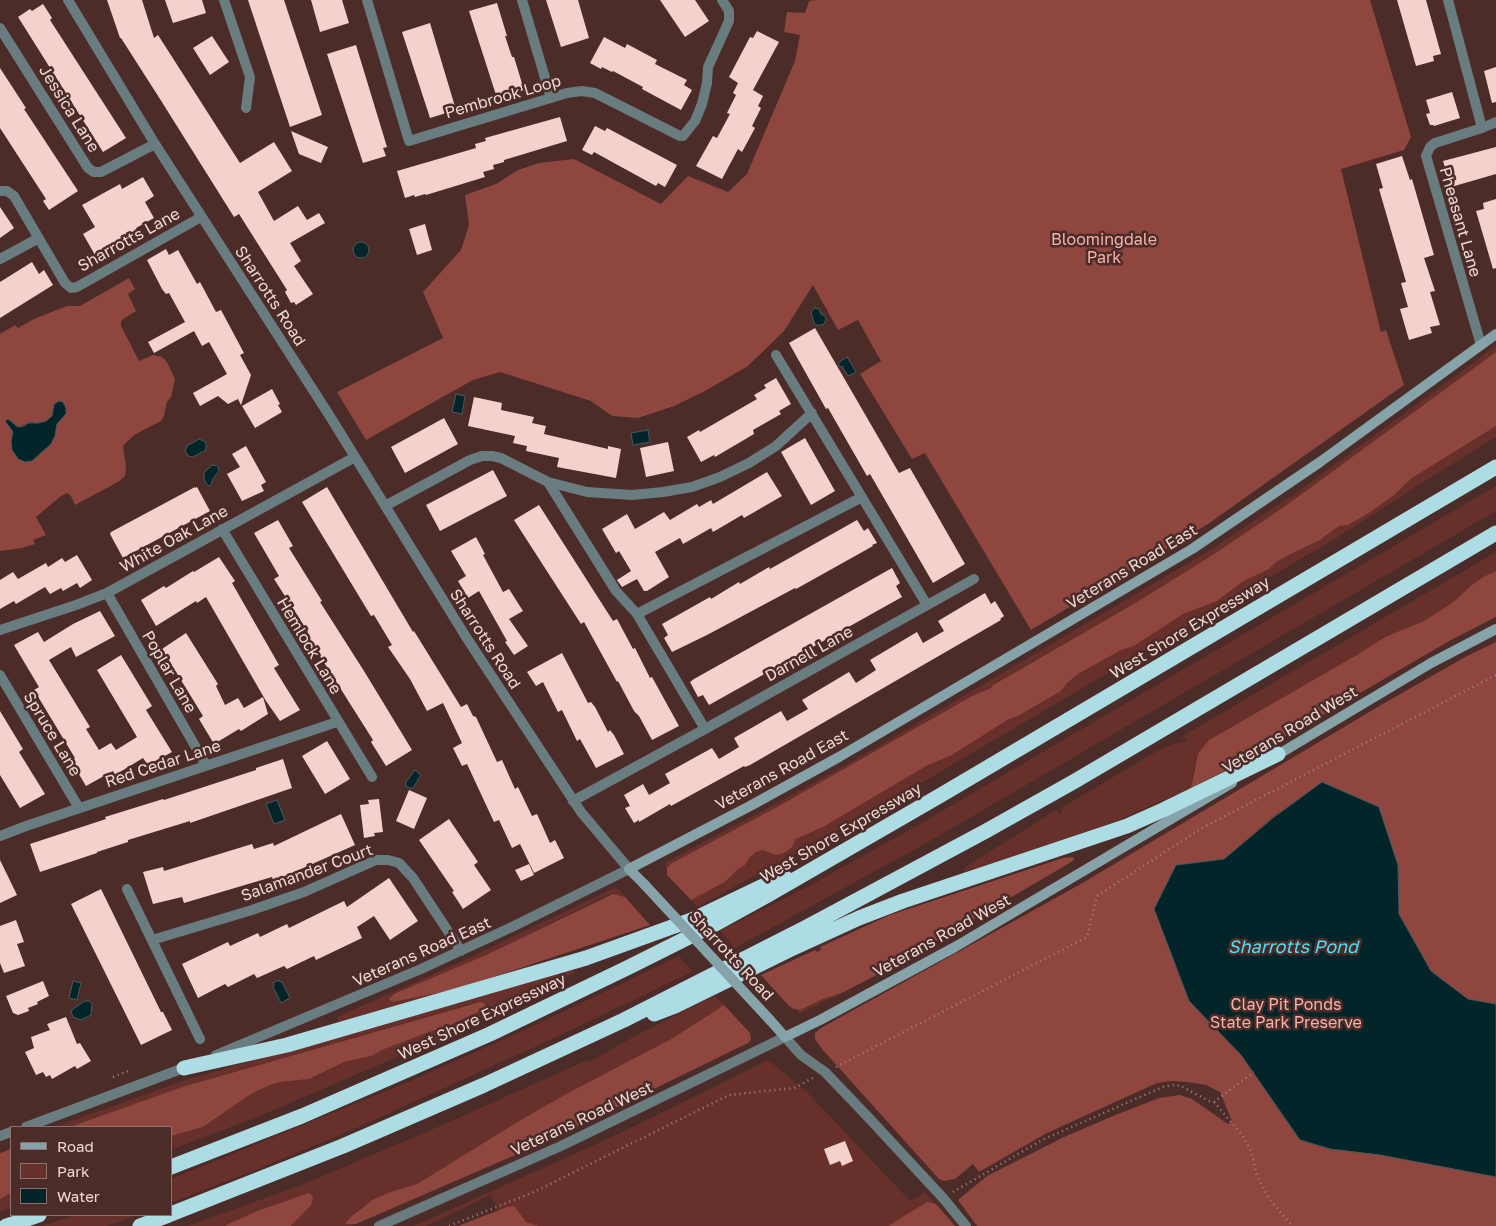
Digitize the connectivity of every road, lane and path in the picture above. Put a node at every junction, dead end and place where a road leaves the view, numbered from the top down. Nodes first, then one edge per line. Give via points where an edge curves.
1 (68, 0) edge
2 (224, 0) edge
3 (367, 0) edge
4 (522, 0) edge
5 (722, 0) edge
6 (1448, 0) edge
7 (0, 28) edge
8 (551, 98) junction
9 (246, 108) dead end
10 (1496, 122) edge
11 (1482, 128) junction
12 (155, 144) junction
13 (0, 191) edge
14 (201, 217) junction
15 (39, 238) junction
16 (0, 259) edge
17 (1496, 334) edge
18 (1480, 345) junction
19 (776, 355) dead end
20 (812, 414) junction
21 (356, 457) junction
22 (1496, 467) edge
23 (548, 482) junction
24 (862, 498) junction
25 (385, 506) junction
26 (222, 529) junction
27 (1496, 533) edge
28 (974, 579) dead end
29 (107, 594) junction
30 (927, 605) junction
31 (637, 614) junction
32 (1496, 629) edge
33 (0, 630) edge
34 (0, 675) edge
35 (1496, 675) edge
36 (337, 722) junction
37 (705, 729) junction
38 (1278, 754) junction
39 (206, 765) junction
40 (372, 778) dead end
41 (573, 801) junction
42 (79, 808) junction
43 (0, 836) edge
44 (851, 846) junction
45 (629, 869) junction
46 (127, 890) dead end
47 (152, 940) junction
48 (461, 951) junction
49 (786, 1037) junction
50 (200, 1039) dead end
51 (580, 1041) junction
52 (184, 1068) junction
53 (131, 1070) dead end
54 (825, 1072) junction
55 (1254, 1072) dead end
56 (113, 1077) dead end
57 (1214, 1102) junction
58 (29, 1126) edge
59 (172, 1167) edge
60 (943, 1198) junction
61 (172, 1213) edge
62 (36, 1216) edge
63 (165, 1216) edge
64 (6, 1226) edge
65 (140, 1226) edge
66 (379, 1226) edge
67 (448, 1226) edge
68 (966, 1226) edge
69 (1292, 1226) edge

1 - 12 street, Sharrotts Road
2 - 9 street via 250,77
3 - 8 street, Pembrook Loop via 409,141
4 - 8 street
5 - 8 street, Pembrook Loop via 729,10 729,21 708,67 702,104 695,121 683,136 595,93 582,91
6 - 11 street
7 - 12 street, Jessica Lane via 88,168 101,172
10 - 11 street, Pheasant Lane
11 - 18 street, Pheasant Lane via 1435,143 1426,156
12 - 14 street, Sharrotts Road
13 - 15 street, Sharrotts Lane via 14,196
14 - 15 street, Sharrotts Lane via 74,288 65,283
14 - 21 street, Sharrotts Road
15 - 16 street
17 - 18 street, Veterans Road East
18 - 45 street, Veterans Road East via 1292,482 1192,549 822,766
19 - 20 street
20 - 23 street via 776,446 749,463 692,486 632,495 587,492
20 - 24 street
21 - 25 street, Sharrotts Road
21 - 26 street, White Oak Lane
22 - 44 highway, West Shore Expressway
23 - 25 street via 501,458 482,456
23 - 31 street via 616,591
24 - 30 street
24 - 31 street
25 - 41 street, Sharrotts Road
26 - 29 street, White Oak Lane
26 - 36 street, Hemlock Lane
27 - 51 highway via 986,831 813,924
28 - 30 street, Darnell Lane
29 - 33 street, White Oak Lane
29 - 39 street, Poplar Lane
30 - 37 street, Darnell Lane
31 - 37 street
32 - 38 street, Veterans Road West via 1431,663
34 - 42 street, Spruce Lane
35 - 54 path via 1202,828 1097,896 1087,937
36 - 39 street, Red Cedar Lane
36 - 40 street, Hemlock Lane
37 - 41 street, Darnell Lane
38 - 49 street, Veterans Road West via 962,943
38 - 51 highway via 1126,826 882,908 675,1006
39 - 42 street, Red Cedar Lane
41 - 45 street, Sharrotts Road
42 - 43 street, Red Cedar Lane
44 - 52 highway via 694,919 595,955 304,1040
44 - 59 highway, West Shore Expressway via 719,922 536,1012 334,1102
45 - 48 street, Veterans Road East
45 - 49 street, Sharrotts Road, bridge
46 - 47 street
47 - 48 street, Salamander Court via 304,892 376,860 388,860 399,863 413,878
47 - 50 street
48 - 52 street, Veterans Road East via 335,1007
49 - 54 street, Sharrotts Road via 801,1055
49 - 66 street, Veterans Road West via 562,1146
51 - 61 highway via 392,1126
52 - 58 street, Veterans Road East
53 - 56 path
54 - 60 street, Sharrotts Road
54 - 67 path via 794,1088 729,1094 534,1192
55 - 57 path
57 - 60 path via 1181,1086 1163,1087 1042,1140
57 - 69 path via 1242,1135 1270,1200
60 - 68 street, Sharrotts Road
62 - 64 highway
63 - 65 highway

